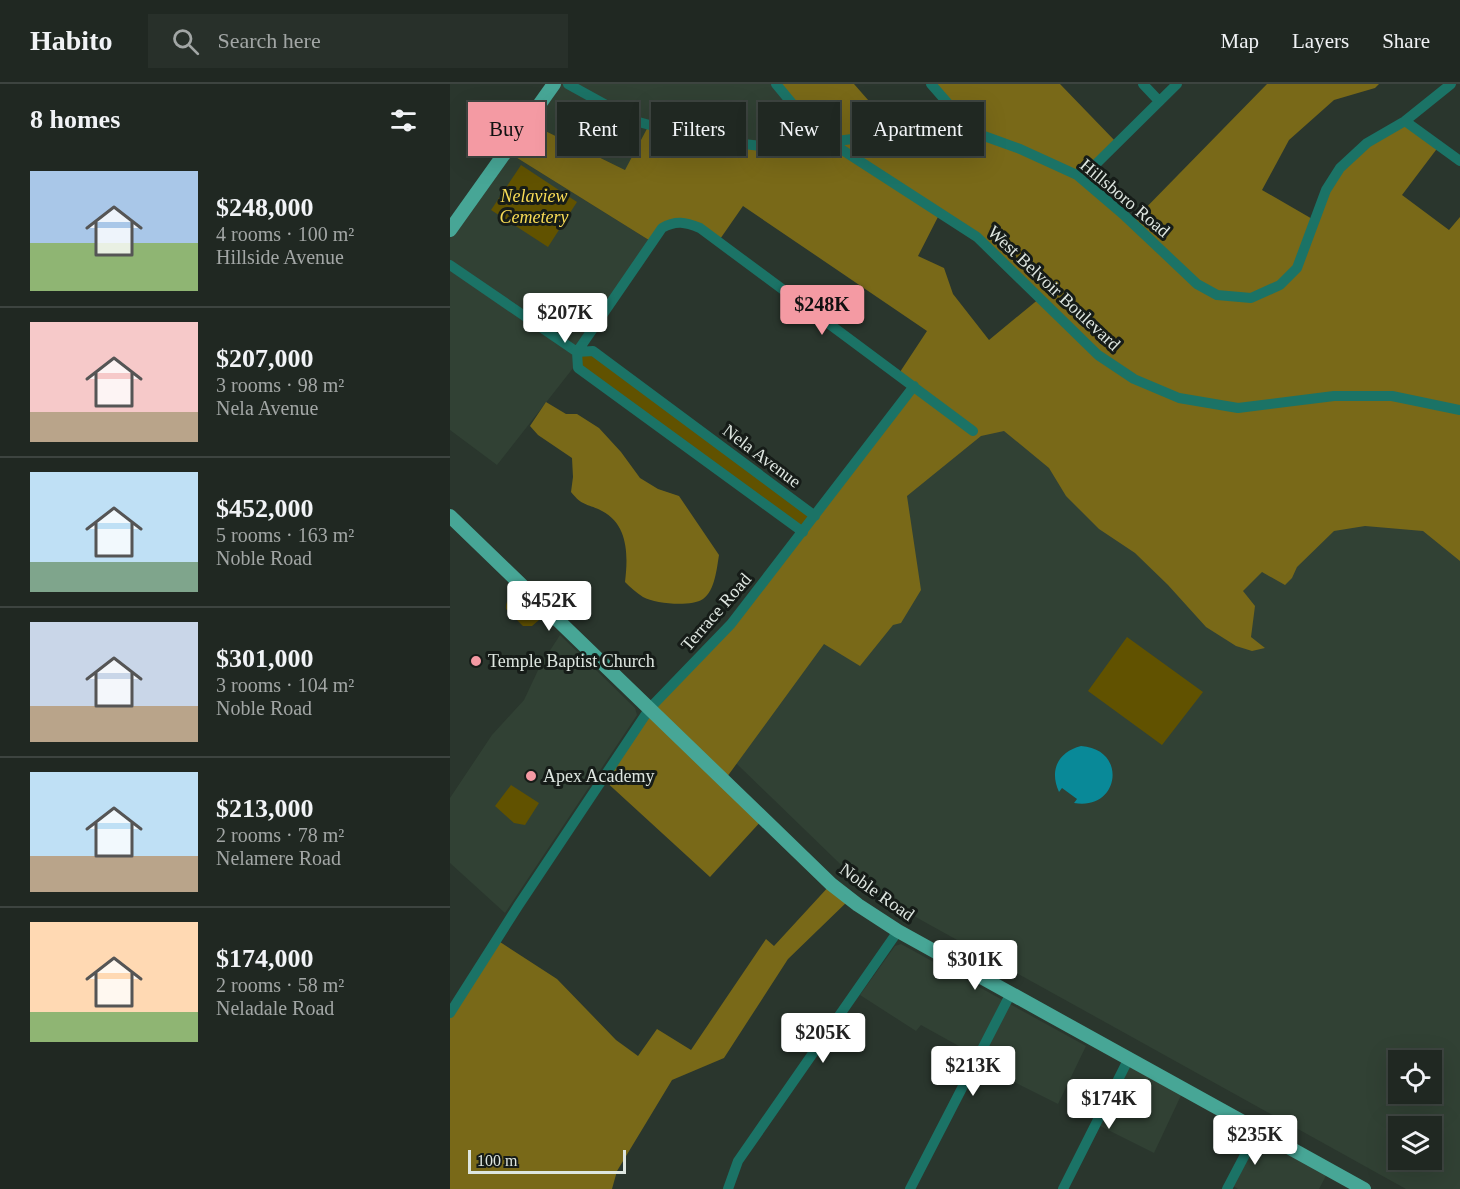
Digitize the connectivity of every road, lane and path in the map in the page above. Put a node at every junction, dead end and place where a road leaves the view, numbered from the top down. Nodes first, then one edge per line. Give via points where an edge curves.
1 (554, 84) edge
2 (568, 84) edge
3 (776, 84) edge
4 (931, 84) edge
5 (1143, 84) edge
6 (1177, 84) edge
7 (1451, 84) edge
8 (1159, 101) junction
9 (791, 102) edge
10 (947, 102) edge
11 (1405, 120) junction
12 (984, 136) edge
13 (758, 146) edge
14 (840, 149) edge
15 (1460, 160) edge
16 (1077, 175) junction
17 (450, 230) edge
18 (450, 265) edge
19 (577, 352) junction
20 (914, 386) junction
21 (1460, 410) edge
22 (690, 423) junction
23 (973, 431) dead end
24 (677, 440) junction
25 (450, 516) edge
26 (815, 516) junction
27 (803, 532) junction
28 (650, 708) junction
29 (898, 931) junction
30 (1011, 993) junction
31 (452, 1007) edge
32 (1129, 1058) junction
33 (1258, 1130) junction
34 (728, 1189) edge
35 (910, 1189) edge
36 (1063, 1189) edge
37 (1227, 1189) edge
38 (1364, 1189) edge

1 - 17 main road
2 - 13 street, Hillsboro Road via 634,120 695,139
3 - 9 street, West Belvoir Boulevard
4 - 10 street
5 - 8 street
6 - 8 street
7 - 11 street, Hillsboro Road
8 - 16 street via 1097,163
11 - 15 street
11 - 16 street, Hillsboro Road via 1367,143 1340,168 1326,190 1297,268 1280,285 1251,298 1217,295 1197,284
12 - 16 street, Hillsboro Road
14 - 21 street, West Belvoir Boulevard via 976,237 1098,355 1134,379 1179,398 1238,408 1334,396 1392,396
18 - 19 street, Nela Avenue
19 - 20 street via 662,228 680,222 700,228
19 - 22 street, Nela Avenue via 593,351
19 - 24 street, Nela Avenue via 578,368
20 - 23 street
20 - 26 street, Terrace Road
22 - 24 street
22 - 26 street, Nela Avenue
24 - 27 street, Nela Avenue
25 - 28 main road, Noble Road
26 - 27 street, Terrace Road
27 - 28 street, Terrace Road via 731,624
28 - 29 main road, Noble Road via 831,884
28 - 31 street, Terrace Road
29 - 30 main road, Noble Road
29 - 34 street via 738,1161
30 - 32 main road, Noble Road
30 - 35 street
32 - 33 main road, Noble Road
32 - 36 street
33 - 37 street
33 - 38 main road, Noble Road

